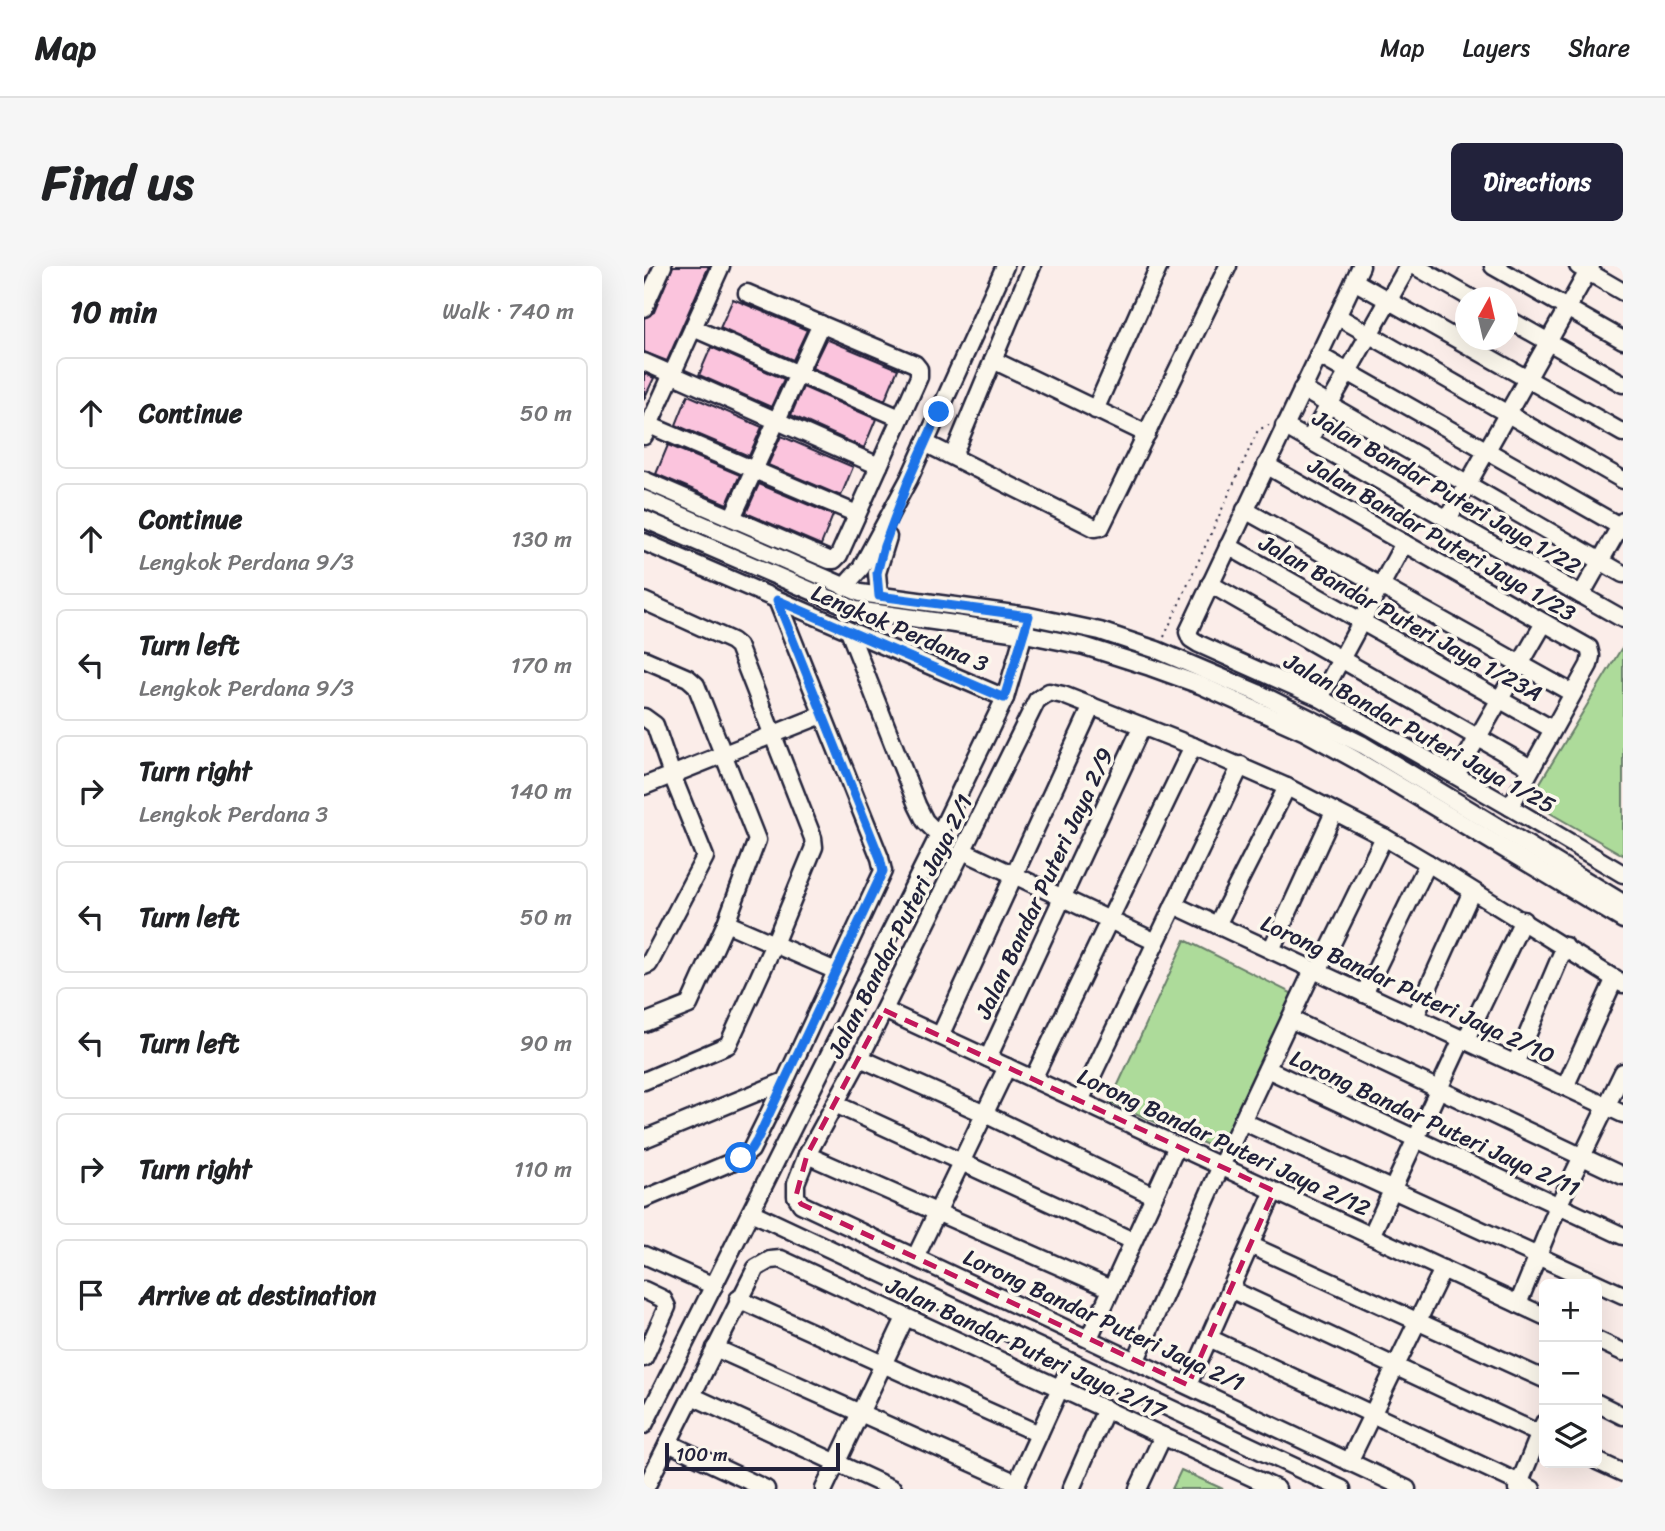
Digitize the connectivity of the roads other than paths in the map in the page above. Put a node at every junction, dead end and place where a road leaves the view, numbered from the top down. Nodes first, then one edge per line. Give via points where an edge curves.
1 (663, 266) edge
2 (721, 266) edge
3 (1032, 266) edge
4 (1159, 266) edge
5 (1228, 266) edge
6 (1408, 266) edge
7 (1415, 266) edge
8 (1493, 266) edge
9 (1000, 268) edge
10 (1586, 268) edge
11 (1357, 270) edge
12 (1455, 289) edge
13 (1623, 292) edge
14 (747, 293) dead end
15 (1389, 300) junction
16 (644, 308) edge
17 (1567, 308) junction
18 (1337, 316) junction
19 (821, 324) junction
20 (1518, 324) edge
21 (693, 328) junction
22 (1369, 334) junction
23 (1623, 340) edge
24 (1548, 342) junction
25 (1318, 355) junction
26 (993, 360) junction
27 (644, 362) edge
28 (1348, 372) junction
29 (797, 373) junction
30 (672, 375) junction
31 (1527, 379) junction
32 (1623, 384) edge
33 (1302, 389) junction
34 (1329, 405) junction
35 (1095, 410) junction
36 (1507, 414) junction
37 (900, 418) junction
38 (776, 420) junction
39 (1284, 426) junction
40 (647, 430) edge
41 (1623, 433) edge
42 (1147, 434) junction
43 (1309, 440) junction
44 (925, 443) junction
45 (1486, 451) junction
46 (953, 456) junction
47 (1266, 465) junction
48 (879, 466) junction
49 (754, 470) junction
50 (909, 479) junction
51 (644, 480) edge
52 (1623, 480) edge
53 (1467, 484) junction
54 (644, 499) edge
55 (1245, 510) junction
56 (857, 514) junction
57 (732, 518) junction
58 (644, 519) edge
59 (1448, 519) junction
60 (1622, 525) edge
61 (644, 542) edge
62 (1404, 543) junction
63 (1228, 546) junction
64 (1600, 561) junction
65 (1623, 574) edge
66 (1210, 584) junction
67 (1380, 586) junction
68 (844, 587) junction
69 (1581, 595) junction
70 (879, 596) junction
71 (777, 600) junction
72 (644, 601) edge
73 (1029, 616) junction
74 (1623, 619) edge
75 (1361, 621) junction
76 (1544, 623) junction
77 (849, 631) junction
78 (1024, 634) junction
79 (644, 659) edge
80 (1341, 659) junction
81 (1520, 665) junction
82 (1572, 694) junction
83 (1004, 698) junction
84 (1320, 698) junction
85 (1500, 700) junction
86 (1092, 706) junction
87 (822, 715) junction
88 (644, 718) edge
89 (1142, 726) junction
90 (1552, 729) junction
91 (773, 734) junction
92 (1478, 737) junction
93 (1193, 746) junction
94 (723, 754) junction
95 (1241, 765) junction
96 (1531, 768) junction
97 (672, 775) junction
98 (1456, 775) junction
99 (644, 786) edge
100 (1287, 788) junction
101 (1510, 807) junction
102 (1334, 812) junction
103 (939, 835) junction
104 (1384, 837) junction
105 (963, 852) junction
106 (1428, 863) junction
107 (1623, 874) edge
108 (1014, 876) junction
109 (1472, 891) junction
110 (1062, 898) junction
111 (1623, 903) edge
112 (1174, 905) junction
113 (1110, 920) junction
114 (1523, 920) junction
115 (1623, 920) edge
116 (726, 923) junction
117 (1217, 925) junction
118 (1156, 942) junction
119 (774, 944) junction
120 (1564, 946) junction
121 (1271, 950) junction
122 (644, 966) edge
123 (836, 971) junction
124 (1316, 971) junction
125 (1619, 981) edge
126 (1364, 994) junction
127 (884, 1010) junction
128 (1415, 1017) junction
129 (1290, 1019) junction
130 (644, 1024) edge
131 (940, 1036) junction
132 (1464, 1040) junction
133 (860, 1058) junction
134 (988, 1058) junction
135 (1515, 1064) junction
136 (1007, 1067) junction
137 (1267, 1069) junction
138 (1623, 1072) edge
139 (1033, 1079) junction
140 (786, 1081) junction
141 (644, 1082) edge
142 (1565, 1087) junction
143 (1439, 1090) junction
144 (1080, 1101) junction
145 (835, 1104) junction
146 (1607, 1107) junction
147 (985, 1114) junction
148 (1623, 1114) edge
149 (1242, 1121) junction
150 (644, 1139) edge
151 (1416, 1139) junction
152 (1177, 1146) junction
153 (807, 1155) junction
154 (1583, 1157) junction
155 (961, 1162) junction
156 (1221, 1166) junction
157 (1623, 1176) edge
158 (796, 1183) joint
159 (1393, 1190) junction
160 (1274, 1191) junction
161 (1154, 1196) junction
162 (644, 1199) edge
163 (1558, 1206) junction
164 (937, 1211) junction
165 (751, 1212) junction
166 (1371, 1236) junction
167 (1623, 1236) edge
168 (1133, 1241) junction
169 (1250, 1245) junction
170 (644, 1255) edge
171 (916, 1256) junction
172 (1538, 1256) junction
173 (1443, 1269) junction
174 (713, 1286) junction
175 (1111, 1289) junction
176 (1230, 1289) junction
177 (644, 1290) edge
178 (1623, 1296) edge
179 (738, 1300) junction
180 (1518, 1304) junction
181 (1539, 1314) edge
182 (905, 1318) junction
183 (1418, 1321) junction
184 (1089, 1338) junction
185 (1209, 1338) junction
186 (1601, 1342) edge
187 (715, 1348) junction
188 (1623, 1352) edge
189 (644, 1359) edge
190 (1136, 1360) junction
191 (1072, 1362) junction
192 (883, 1364) junction
193 (1396, 1367) junction
194 (1539, 1377) edge
195 (1188, 1385) junction
196 (1060, 1389) junction
197 (692, 1396) junction
198 (1599, 1405) edge
199 (1107, 1409) junction
200 (860, 1413) junction
201 (1373, 1415) junction
202 (1623, 1416) edge
203 (644, 1425) edge
204 (1539, 1429) edge
205 (1039, 1434) junction
206 (1163, 1436) junction
207 (1539, 1442) edge
208 (668, 1443) junction
209 (1349, 1462) junction
210 (836, 1463) junction
211 (1602, 1463) edge
212 (1623, 1473) edge
213 (1016, 1486) edge
214 (1523, 1487) edge
215 (646, 1489) edge
216 (766, 1489) edge
217 (824, 1489) edge
218 (892, 1489) edge
219 (1071, 1489) edge
220 (1138, 1489) edge
221 (1277, 1489) edge
222 (1342, 1489) edge
223 (1407, 1489) edge

1 - 16 street
2 - 21 street
3 - 26 street
4 - 35 street
5 - 42 street
6 - 15 street
7 - 12 street
8 - 17 street
9 - 44 street
10 - 13 street
10 - 17 street
11 - 15 street
11 - 18 street
14 - 19 street
15 - 22 street
15 - 31 street
17 - 23 street
17 - 24 street
18 - 22 street
18 - 25 street
19 - 29 street
19 - 37 street via 915,364 919,377
20 - 24 street
21 - 29 street
21 - 30 street
22 - 28 street
22 - 36 street
24 - 31 street
24 - 32 street
25 - 28 street
25 - 33 street
26 - 35 street
26 - 46 street
27 - 30 street
28 - 34 street
28 - 45 street
29 - 37 street
29 - 38 street
30 - 38 street
30 - 40 street
31 - 36 street
31 - 41 street
33 - 34 street
33 - 39 street
34 - 43 street
34 - 53 street
35 - 42 street
36 - 45 street
36 - 52 street
37 - 48 street
38 - 48 street
38 - 49 street
39 - 43 street, Jalan Bandar Puteri Jaya 1/22
39 - 47 street
40 - 49 street
42 - 46 street via 1101,527 1095,528
43 - 59 street, Jalan Bandar Puteri Jaya 1/22
44 - 46 street
44 - 50 street
45 - 53 street
45 - 60 street
47 - 55 street
47 - 62 street, Jalan Bandar Puteri Jaya 1/23
48 - 56 street
49 - 56 street
49 - 57 street
50 - 68 street via 861,568
50 - 70 street via 877,573
51 - 57 street
53 - 59 street
53 - 64 street
54 - 68 street
55 - 63 street
55 - 67 street
56 - 57 street via 834,560
58 - 78 street via 856,610
59 - 69 street, Jalan Bandar Puteri Jaya 1/22
60 - 64 street
61 - 71 street, Lengkok Perdana 3
62 - 67 street
62 - 76 street, Jalan Bandar Puteri Jaya 1/23
63 - 66 street
63 - 75 street, Jalan Bandar Puteri Jaya 1/23A
64 - 65 street
64 - 69 street
66 - 80 street
66 - 84 street, Jalan Bandar Puteri Jaya 1/25 via 1188,632 1191,639
67 - 75 street
67 - 81 street
68 - 70 street
69 - 74 street, Jalan Bandar Puteri Jaya 1/22
70 - 73 street
71 - 77 street, Lengkok Perdana 3
71 - 87 street
72 - 91 street via 738,646
73 - 78 street
73 - 111 street via 1100,631 1157,650 1258,693 1363,745
75 - 80 street
75 - 85 street, Jalan Bandar Puteri Jaya 1/23A
76 - 81 street
76 - 82 street, Jalan Bandar Puteri Jaya 1/23 via 1589,649 1589,665
77 - 83 street, Lengkok Perdana 3
77 - 103 street via 917,805
78 - 83 street
78 - 115 street via 1084,646 1150,667 1305,733
79 - 94 street via 696,685
80 - 84 street
80 - 92 street
81 - 82 street
81 - 85 street
82 - 90 street
83 - 103 street
84 - 98 street, Jalan Bandar Puteri Jaya 1/25
85 - 90 street, Jalan Bandar Puteri Jaya 1/23A
85 - 92 street
86 - 89 street
86 - 105 street, Jalan Bandar Puteri Jaya 2/1 via 1049,692 1037,700
86 - 108 street
87 - 91 street
87 - 123 street via 883,871
88 - 97 street via 655,725
89 - 93 street
89 - 110 street, Jalan Bandar Puteri Jaya 2/9
90 - 96 street
91 - 94 street
91 - 119 street via 814,847
92 - 96 street
92 - 98 street
93 - 95 street
93 - 113 street
94 - 97 street
94 - 116 street via 757,840
95 - 100 street
95 - 112 street
96 - 101 street
97 - 99 street
97 - 122 street via 705,857
98 - 101 street, Jalan Bandar Puteri Jaya 1/25
100 - 102 street
100 - 117 street
101 - 107 street, Jalan Bandar Puteri Jaya 1/25
102 - 104 street
102 - 121 street
103 - 165 street
104 - 106 street
104 - 124 street
105 - 108 street
105 - 127 street, Jalan Bandar Puteri Jaya 2/1
106 - 109 street
106 - 126 street
108 - 110 street
108 - 131 street
109 - 114 street
109 - 128 street
110 - 113 street
110 - 134 street, Jalan Bandar Puteri Jaya 2/9
112 - 117 street, Lorong Bandar Puteri Jaya 2/10
112 - 118 street
113 - 118 street
113 - 139 street
114 - 120 street
114 - 132 street
116 - 119 street
116 - 130 street via 689,1004
117 - 121 street, Lorong Bandar Puteri Jaya 2/10
118 - 144 street
119 - 123 street
119 - 141 street via 728,1045
120 - 125 street
120 - 135 street
121 - 124 street, Lorong Bandar Puteri Jaya 2/10
123 - 140 street
124 - 126 street, Lorong Bandar Puteri Jaya 2/10
124 - 129 street
125 - 142 street
126 - 128 street, Lorong Bandar Puteri Jaya 2/10
127 - 131 street, Lorong Bandar Puteri Jaya 2/12
127 - 133 street, Jalan Bandar Puteri Jaya 2/1
128 - 132 street, Lorong Bandar Puteri Jaya 2/10
129 - 137 street
129 - 143 street
131 - 134 street, Lorong Bandar Puteri Jaya 2/12
132 - 135 street, Lorong Bandar Puteri Jaya 2/10
132 - 143 street
133 - 145 street, Jalan Bandar Puteri Jaya 2/1
133 - 147 street
134 - 136 street, Lorong Bandar Puteri Jaya 2/12
135 - 142 street, Lorong Bandar Puteri Jaya 2/10
136 - 139 street, Lorong Bandar Puteri Jaya 2/12
136 - 147 street
137 - 149 street
137 - 151 street, Lorong Bandar Puteri Jaya 2/11
138 - 146 street
139 - 144 street, Lorong Bandar Puteri Jaya 2/12
140 - 150 street
140 - 162 street via 751,1150
142 - 146 street, Lorong Bandar Puteri Jaya 2/10
143 - 151 street
143 - 154 street
144 - 152 street, Lorong Bandar Puteri Jaya 2/12
145 - 153 street, Jalan Bandar Puteri Jaya 2/1
145 - 155 street
146 - 148 street, Lorong Bandar Puteri Jaya 2/10
146 - 154 street
147 - 155 street
147 - 161 street
149 - 156 street
149 - 159 street
151 - 159 street
151 - 163 street, Lorong Bandar Puteri Jaya 2/11
152 - 156 street, Lorong Bandar Puteri Jaya 2/12
152 - 161 street
153 - 158 street, Jalan Bandar Puteri Jaya 2/1
153 - 164 street
154 - 157 street
154 - 163 street
155 - 164 street
155 - 168 street
156 - 160 street, Lorong Bandar Puteri Jaya 2/12
156 - 190 street
158 - 171 street, Lorong Bandar Puteri Jaya 2/1 via 801,1204
159 - 166 street
159 - 172 street
160 - 166 street, Lorong Bandar Puteri Jaya 2/12
160 - 169 street
161 - 168 street
163 - 167 street, Lorong Bandar Puteri Jaya 2/11
163 - 172 street
164 - 171 street
164 - 175 street
165 - 174 street
165 - 191 street
166 - 173 street, Lorong Bandar Puteri Jaya 2/12
168 - 175 street
169 - 176 street
169 - 183 street
170 - 174 street
171 - 184 street, Lorong Bandar Puteri Jaya 2/1
172 - 178 street
172 - 180 street
173 - 180 street, Lorong Bandar Puteri Jaya 2/12
173 - 183 street
174 - 203 street
175 - 184 street
176 - 185 street
176 - 193 street
177 - 189 street via 663,1299 667,1307
179 - 182 street, Jalan Bandar Puteri Jaya 2/17 via 756,1268 781,1259
179 - 187 street
179 - 192 street
180 - 181 street, Lorong Bandar Puteri Jaya 2/12
182 - 192 street
182 - 196 street, Jalan Bandar Puteri Jaya 2/17
183 - 193 street
183 - 194 street
184 - 190 street, Lorong Bandar Puteri Jaya 2/1
185 - 195 street
185 - 201 street
186 - 188 street
187 - 197 street
187 - 200 street
190 - 195 street, Lorong Bandar Puteri Jaya 2/1
191 - 196 street
191 - 222 street
192 - 200 street
192 - 205 street
193 - 201 street
193 - 204 street
195 - 209 street, Lorong Bandar Puteri Jaya 2/1
196 - 199 street, Jalan Bandar Puteri Jaya 2/17
196 - 205 street
197 - 208 street
197 - 210 street
198 - 202 street
199 - 206 street, Jalan Bandar Puteri Jaya 2/17
199 - 219 street
200 - 210 street
200 - 213 street
201 - 209 street
201 - 214 street
205 - 213 street
206 - 220 street
206 - 221 street, Jalan Bandar Puteri Jaya 2/17
207 - 214 street
208 - 215 street
208 - 216 street
209 - 223 street, Lorong Bandar Puteri Jaya 2/1
210 - 217 street
210 - 218 street
211 - 212 street

